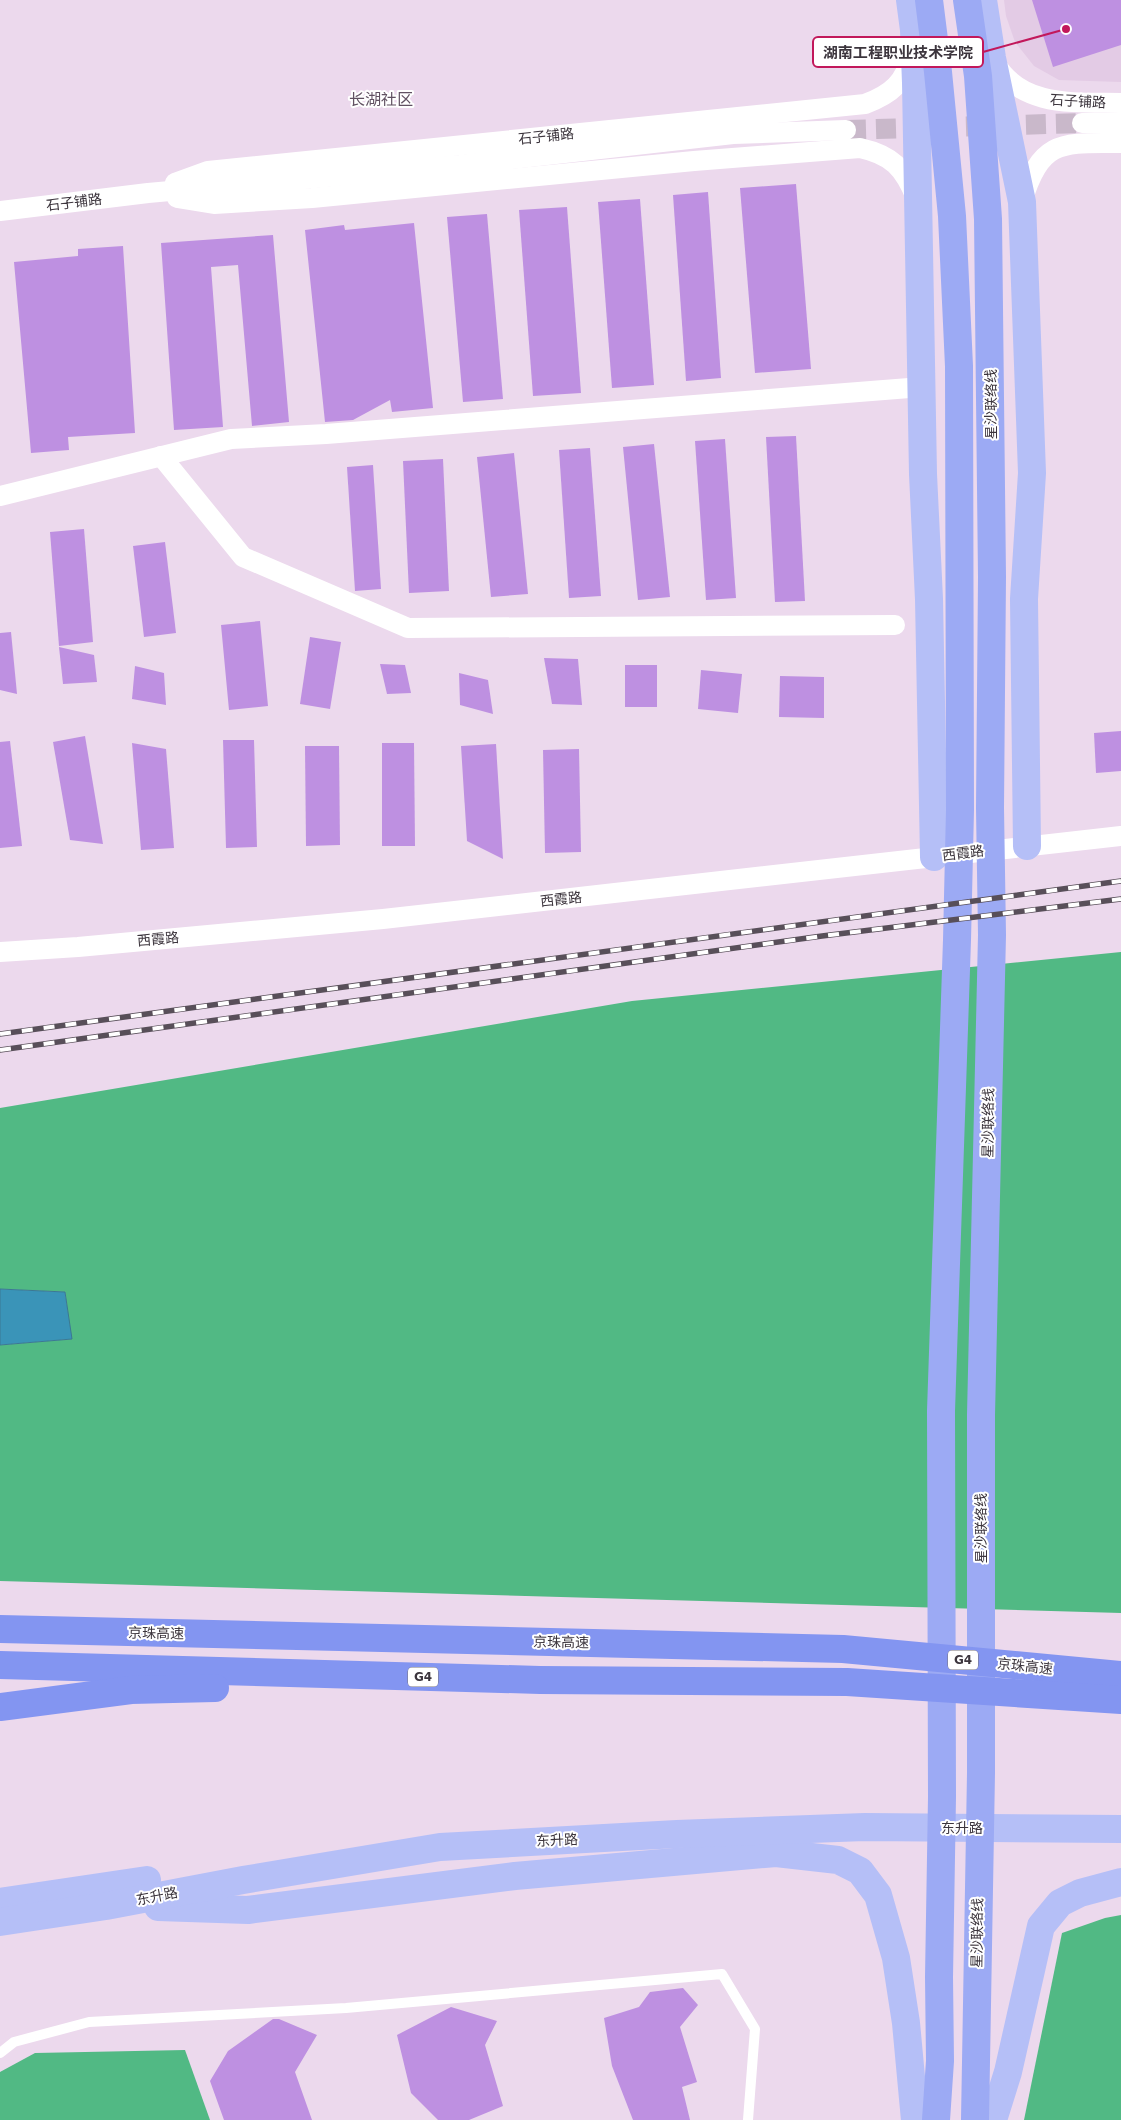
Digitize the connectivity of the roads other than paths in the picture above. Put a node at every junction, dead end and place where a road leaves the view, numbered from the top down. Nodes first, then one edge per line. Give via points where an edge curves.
1 (910, 0) edge
2 (929, 0) edge
3 (967, 0) edge
4 (983, 0) edge
5 (914, 44) junction
6 (992, 58) junction
7 (1121, 103) edge
8 (1082, 123) tunnel mouth
9 (1121, 123) edge
10 (846, 130) tunnel mouth
11 (1121, 143) edge
12 (148, 193) junction
13 (917, 200) junction
14 (1022, 202) junction
15 (0, 210) edge
16 (922, 387) junction
17 (161, 456) junction
18 (0, 496) edge
19 (895, 625) dead end
20 (1121, 836) edge
21 (1027, 846) junction
22 (923, 858) junction
23 (0, 952) edge
24 (0, 1629) edge
25 (0, 1665) edge
26 (1121, 1675) edge
27 (540, 1680) junction
28 (1084, 1685) junction
29 (1121, 1700) edge
30 (0, 1707) edge
31 (1121, 1812) edge
32 (865, 1818) junction
33 (1121, 1829) edge
34 (1121, 1882) edge
35 (0, 1902) edge
36 (106, 1906) junction
37 (0, 1922) edge
38 (0, 2053) edge
39 (748, 2120) edge
40 (915, 2120) edge
41 (936, 2120) edge
42 (975, 2120) edge
43 (993, 2120) edge

1 - 5 main road
2 - 41 highway via 952,216 960,385 960,810 941,1411 942,1797 940,2061
3 - 42 highway, 星沙联络线 via 978,76 988,219 992,567 992,935 981,1415 981,1773
4 - 6 main road
5 - 12 street, 石子铺路 via 904,75 894,89 883,98 865,104 208,171
5 - 13 main road
6 - 7 street, 石子铺路 via 1012,84 1038,98 1056,102
6 - 14 main road
8 - 9 street, 石子铺路
10 - 12 street, 石子铺路 via 733,134 460,165
11 - 14 street via 1068,143 1055,148 1034,170
12 - 13 street, 石子铺路 via 214,204 302,199 860,148 891,159 910,183
12 - 15 street, 石子铺路
13 - 16 main road
14 - 21 main road via 1032,473 1024,599
16 - 17 street via 231,440
16 - 22 main road via 928,599
17 - 18 street
17 - 19 street via 243,557 408,628
20 - 21 street, 西霞路
21 - 22 street, 西霞路
22 - 23 street, 西霞路 via 374,920
24 - 28 highway, 京珠高速 / G4 via 843,1648
25 - 27 highway, 京珠高速 / G4
26 - 28 highway, 京珠高速 / G4
27 - 28 highway, 京珠高速 / G4
27 - 30 highway via 131,1690
28 - 29 highway, 京珠高速 / G4
31 - 32 main road, 东升路
32 - 33 main road, 东升路
32 - 35 main road, 东升路 via 665,1817 436,1837
32 - 36 main road, 东升路 via 677,1834 440,1847
34 - 43 main road via 1080,1893 1060,1903 1042,1926 1008,2072
36 - 37 main road, 东升路
36 - 40 main road via 248,1910 515,1876 776,1853 838,1860 860,1871 878,1895 896,1958
38 - 39 lane via 14,2042 89,2022 346,2008 722,1974 755,2029

